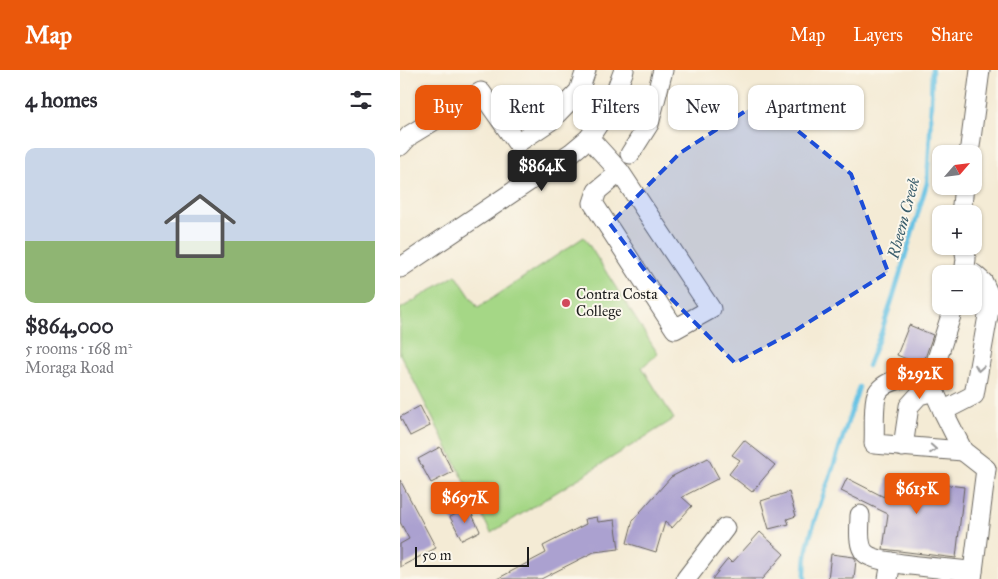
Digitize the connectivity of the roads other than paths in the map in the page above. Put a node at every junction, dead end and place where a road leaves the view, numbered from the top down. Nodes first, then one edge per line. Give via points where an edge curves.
1 (586, 70) edge
2 (624, 70) edge
3 (663, 70) edge
4 (980, 70) edge
5 (403, 134) edge
6 (589, 138) junction
7 (970, 145) edge
8 (630, 154) dead end
9 (620, 172) junction
10 (400, 268) edge
11 (982, 281) edge
12 (951, 315) edge
13 (933, 371) junction
14 (934, 391) junction
15 (943, 411) junction
16 (903, 447) junction
17 (963, 451) junction
18 (992, 468) edge
19 (860, 515) dead end
20 (724, 528) dead end
21 (890, 570) edge
22 (928, 573) edge
23 (972, 575) edge
24 (686, 579) edge

1 - 5 street via 579,91 550,121 517,143 481,92
2 - 6 street via 612,101
3 - 8 street via 649,124
4 - 7 street
6 - 9 street
6 - 10 street
9 - 9 street via 712,309 674,328 593,203 597,191
11 -> 15 street via 991,299 974,395
12 - 13 street
13 - 14 street
13 - 16 street via 892,380 876,395 874,444
14 - 15 street
14 - 16 street via 919,395 909,406
15 - 17 street
16 -> 17 street
17 - 18 street
18 - 23 street
19 - 21 street via 860,544 864,552
20 - 24 street
21 - 22 street
22 - 23 street

